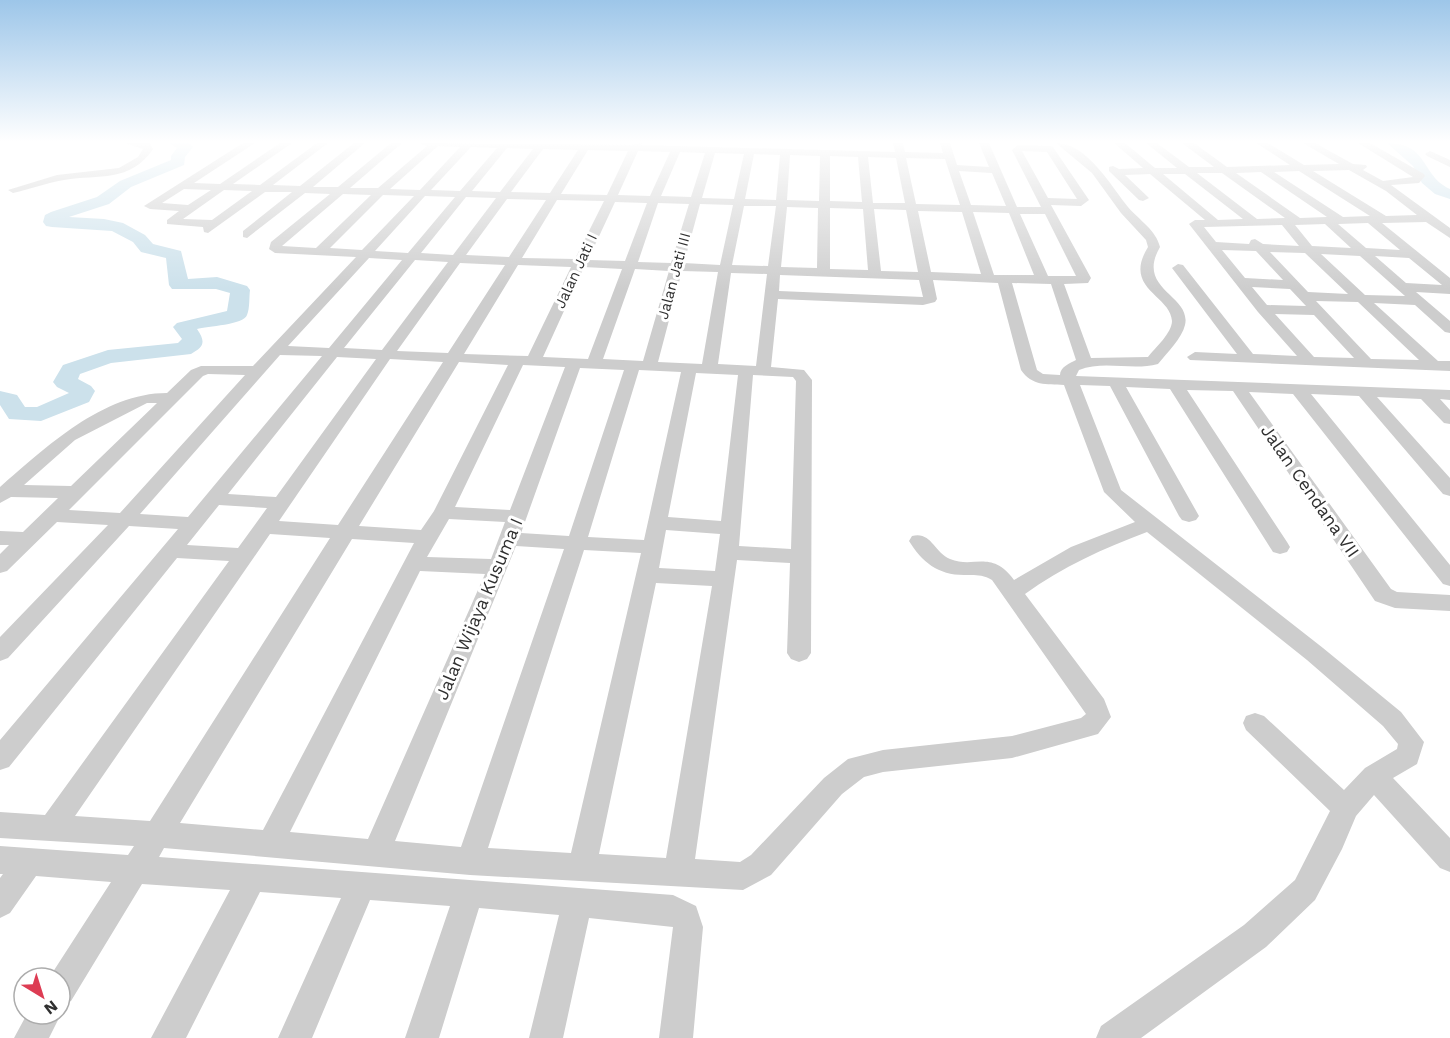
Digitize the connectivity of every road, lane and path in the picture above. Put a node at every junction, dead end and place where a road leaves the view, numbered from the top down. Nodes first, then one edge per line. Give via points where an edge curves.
1 (173, 191) edge
2 (216, 191) edge
3 (257, 191) edge
4 (300, 191) edge
5 (337, 191) edge
6 (369, 191) edge
7 (467, 191) edge
8 (508, 191) edge
9 (557, 191) edge
10 (613, 191) edge
11 (658, 191) edge
12 (698, 191) edge
13 (741, 191) edge
14 (783, 191) edge
15 (824, 191) edge
16 (866, 191) edge
17 (906, 191) edge
18 (960, 191) edge
19 (1005, 191) edge
20 (1035, 191) edge
21 (1077, 191) edge
22 (1112, 191) edge
23 (1136, 191) edge
24 (1177, 191) edge
25 (1214, 191) edge
26 (1253, 191) edge
27 (1294, 191) edge
28 (1335, 191) edge
29 (1393, 191) edge
30 (1402, 191) edge
31 (380, 192) junction
32 (423, 193) junction
33 (464, 195) junction
34 (505, 196) junction
35 (553, 197) junction
36 (610, 198) junction
37 (1143, 198) dead end
38 (654, 200) junction
39 (695, 201) junction
40 (739, 202) junction
41 (782, 203) junction
42 (824, 204) junction
43 (867, 206) junction
44 (1048, 206) junction
45 (909, 207) junction
46 (966, 208) junction
47 (190, 209) junction
48 (1012, 210) junction
49 (1429, 218) junction
50 (1376, 219) junction
51 (1334, 220) junction
52 (1291, 221) junction
53 (1214, 222) junction
54 (1235, 222) junction
55 (1254, 222) junction
56 (212, 224) junction
57 (1450, 225) edge
58 (239, 231) junction
59 (1450, 234) edge
60 (288, 235) junction
61 (1212, 246) junction
62 (1260, 248) junction
63 (1310, 250) junction
64 (1364, 252) junction
65 (318, 253) junction
66 (364, 254) junction
67 (1413, 254) junction
68 (410, 256) junction
69 (458, 259) junction
70 (516, 260) junction
71 (580, 264) junction
72 (629, 266) junction
73 (676, 267) junction
74 (1178, 268) dead end
75 (725, 269) junction
76 (775, 270) junction
77 (823, 273) junction
78 (875, 274) junction
79 (926, 276) junction
80 (989, 278) junction
81 (1004, 279) junction
82 (1050, 280) junction
83 (1243, 282) junction
84 (1294, 285) junction
85 (1450, 285) edge
86 (1403, 287) junction
87 (1450, 290) edge
88 (770, 295) junction
89 (1305, 296) junction
90 (1363, 299) junction
91 (1418, 301) junction
92 (1263, 309) junction
93 (1320, 311) junction
94 (1433, 315) junction
95 (1450, 316) edge
96 (1450, 329) edge
97 (276, 350) junction
98 (331, 353) junction
99 (386, 355) junction
100 (453, 357) junction
101 (1195, 357) dead end
102 (1248, 358) junction
103 (1309, 360) junction
104 (525, 361) junction
105 (1366, 362) junction
106 (584, 363) junction
107 (1085, 363) junction
108 (1433, 365) junction
109 (1450, 366) edge
110 (641, 367) junction
111 (699, 369) junction
112 (755, 370) junction
113 (257, 371) junction
114 (1069, 380) junction
115 (1114, 381) junction
116 (1174, 384) junction
117 (1237, 386) junction
118 (1298, 389) junction
119 (1363, 392) junction
120 (1425, 394) junction
121 (1450, 395) edge
122 (172, 398) junction
123 (1450, 419) edge
124 (1450, 490) edge
125 (76, 492) junction
126 (3, 494) edge
127 (213, 499) junction
128 (282, 503) junction
129 (443, 512) junction
130 (52, 515) junction
131 (1189, 516) dead end
132 (518, 517) junction
133 (125, 519) junction
134 (658, 523) junction
135 (194, 524) junction
136 (1150, 524) junction
137 (264, 527) junction
138 (729, 528) junction
139 (346, 530) junction
140 (427, 537) junction
141 (0, 538) edge
142 (27, 539) junction
143 (508, 539) junction
144 (920, 541) dead end
145 (576, 544) junction
146 (652, 547) junction
147 (1280, 547) dead end
148 (173, 551) junction
149 (728, 553) junction
150 (245, 555) junction
151 (801, 556) junction
152 (413, 564) junction
153 (0, 566) edge
154 (498, 567) junction
155 (646, 575) junction
156 (722, 579) junction
157 (1450, 579) edge
158 (1012, 592) junction
159 (1450, 603) edge
160 (0, 651) edge
161 (799, 653) dead end
162 (1255, 723) dead end
163 (0, 759) edge
164 (1374, 776) junction
165 (1346, 808) junction
166 (0, 825) edge
167 (52, 827) junction
168 (158, 834) junction
169 (270, 844) junction
170 (376, 852) junction
171 (1450, 858) edge
172 (14, 861) edge
173 (470, 861) junction
174 (582, 867) junction
175 (134, 868) junction
176 (678, 873) junction
177 (252, 878) junction
178 (361, 887) junction
179 (469, 893) junction
180 (0, 903) edge
181 (577, 903) junction
182 (72, 970) edge
183 (168, 1038) edge
184 (295, 1038) edge
185 (422, 1038) edge
186 (546, 1038) edge
187 (676, 1038) edge
188 (1113, 1038) edge

1 - 47 street via 150,207
2 - 47 street
3 - 56 street
4 - 58 street
5 - 60 street
6 - 31 street
7 - 33 street
8 - 34 street
9 - 35 street
10 - 36 street, Jalan Jati I
11 - 38 street, Jalan Wijaya Kusuma I
12 - 39 street, Jalan Jati III
13 - 40 street
14 - 41 street
15 - 42 street
16 - 43 street
17 - 45 street
18 - 46 street
19 - 48 street
20 - 44 street
21 - 44 street via 1081,202
22 - 107 street via 1120,206 1152,240 1154,247 1146,272 1179,321 1153,361
23 - 37 street
24 - 53 street
25 - 55 street
26 - 52 street
27 - 51 street
28 - 50 street
29 - 49 street
30 - 57 street
31 - 32 street
31 - 65 street
32 - 33 street
32 - 66 street
33 - 34 street
33 - 68 street
34 - 35 street
34 - 69 street
35 - 36 street
35 - 70 street
36 - 38 street
36 - 71 street, Jalan Jati I
38 - 39 street
38 - 72 street, Jalan Wijaya Kusuma I
39 - 40 street
39 - 73 street, Jalan Jati III
40 - 41 street
40 - 75 street
41 - 42 street
41 - 76 street
42 - 43 street
42 - 77 street
43 - 45 street
43 - 78 street
44 - 48 street
44 - 82 street via 1084,278 1077,282
45 - 46 street
45 - 79 street
46 - 48 street
46 - 80 street
47 - 56 street via 171,222
48 - 82 street
49 - 50 street
49 - 59 street
50 - 51 street
50 - 67 street
51 - 52 street
51 - 64 street
52 - 55 street
52 - 63 street
53 - 54 street
53 - 61 street via 1195,224
54 - 55 street
54 - 62 street
56 - 58 street via 208,229
58 - 60 street
60 - 65 street via 275,249
61 - 62 street
61 - 83 street
62 - 63 street
62 - 84 street
63 - 64 street
63 - 90 street
64 - 67 street
64 - 86 street
65 - 66 street
66 - 68 street
66 - 97 street
67 - 85 street
68 - 69 street
68 - 98 street
69 - 70 street
69 - 99 street
70 - 71 street
70 - 100 street
71 - 72 street
71 - 104 street, Jalan Jati I
72 - 73 street
72 - 106 street, Jalan Wijaya Kusuma I
73 - 75 street
73 - 110 street, Jalan Jati III
74 - 102 street
75 - 76 street
75 - 111 street
76 - 77 street
76 - 88 street
77 - 78 street
78 - 79 street
79 - 80 street
79 - 88 street via 930,299 925,301
80 - 81 street
81 - 82 street
81 - 114 street via 1031,374
82 - 107 street
83 - 84 street
83 - 92 street
84 - 89 street
86 - 87 street
86 - 91 street
88 - 112 street
89 - 90 street
89 - 93 street
90 - 91 street
90 - 108 street
91 - 94 street
92 - 93 street
92 - 103 street
93 - 105 street
94 - 95 street
94 - 96 street
97 - 98 street
97 - 113 street
98 - 99 street
98 - 127 street
99 - 100 street
99 - 128 street
100 - 104 street
100 - 139 street
101 - 102 street
102 - 103 street
103 - 105 street
104 - 106 street
104 - 129 street, Jalan Jati I
105 - 108 street
106 - 110 street
106 - 132 street, Jalan Wijaya Kusuma I
107 - 114 street via 1068,370
108 - 109 street
110 - 111 street
110 - 145 street, Jalan Jati III
111 - 112 street
111 - 134 street
112 - 138 street
112 - 151 street via 798,373 804,380
113 - 122 street via 203,370
113 - 133 street
114 - 115 street
114 - 136 street via 1113,492
115 - 116 street
115 - 131 street
116 - 117 street
116 - 147 street
117 - 118 street
117 - 159 street, Jalan Cendana VII via 1383,595 1395,600
118 - 119 street
118 - 157 street
119 - 120 street
119 - 124 street
120 - 121 street
120 - 123 street
122 - 125 street
122 - 126 street via 140,399 80,428
125 - 126 street
125 - 130 street
127 - 128 street
127 - 135 street
128 - 137 street
129 - 132 street
129 - 140 street, Jalan Jati I
130 - 133 street
130 - 142 street
132 - 143 street, Jalan Wijaya Kusuma I
133 - 135 street
133 - 160 street
134 - 138 street
134 - 146 street
135 - 148 street
136 - 158 street via 1062,559
136 - 164 street via 1315,654 1408,736 1408,756
137 - 139 street
137 - 150 street
138 - 149 street
139 - 140 street
139 - 168 street
140 - 152 street, Jalan Jati I
141 - 142 street
142 - 153 street
143 - 145 street
143 - 154 street, Jalan Wijaya Kusuma I
144 - 158 street via 940,563 988,568
145 - 146 street
145 - 173 street, Jalan Jati III
146 - 155 street
148 - 150 street
148 - 163 street
149 - 151 street
149 - 156 street
150 - 167 street
151 - 161 street
152 - 154 street
152 - 169 street, Jalan Jati I
154 - 170 street, Jalan Wijaya Kusuma I
155 - 156 street
155 - 174 street
156 - 176 street
158 - 176 street via 1095,706 1099,717 1095,723 1012,747 857,767 840,779 752,873 732,878
162 - 165 street
164 - 165 street
164 - 171 street
165 - 188 street via 1305,890 1255,936
166 - 167 street
167 - 168 street
168 - 169 street
168 - 175 street
169 - 170 street
170 - 173 street
172 - 175 street
172 - 180 street
173 - 174 street
174 - 176 street
175 - 177 street
175 - 182 street
177 - 178 street
177 - 183 street
178 - 179 street
178 - 184 street
179 - 181 street
179 - 185 street
181 - 186 street
181 - 187 street via 674,910 685,917 688,927

